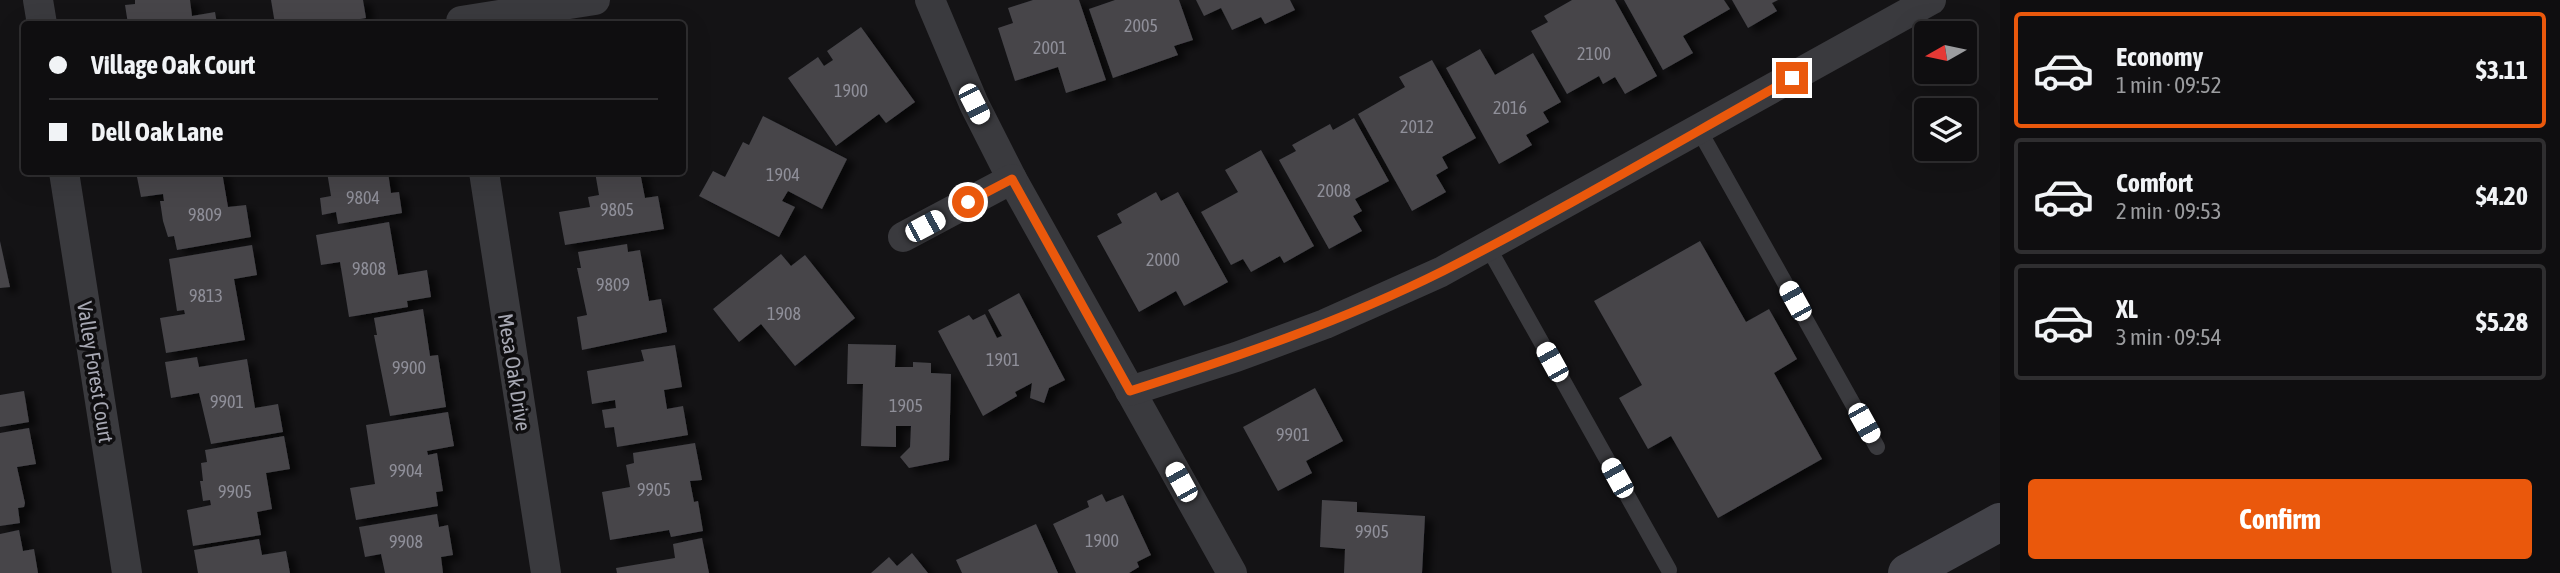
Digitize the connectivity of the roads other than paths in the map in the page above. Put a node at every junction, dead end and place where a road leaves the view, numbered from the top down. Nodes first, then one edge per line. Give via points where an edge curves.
1 (38, 0) edge
2 (595, 0) edge
3 (930, 0) edge
4 (1931, 0) edge
5 (460, 15) edge
6 (42, 21) edge
7 (1699, 130) junction
8 (64, 175) edge
9 (484, 175) edge
10 (1012, 179) junction
11 (903, 237) dead end
12 (1488, 247) junction
13 (1130, 391) junction
14 (1877, 447) dead end
15 (2000, 522) edge
16 (1669, 570) dead end
17 (127, 573) edge
18 (546, 573) edge
19 (1232, 573) edge
20 (1907, 573) edge

1 - 6 street
2 - 5 street
3 - 10 street
4 - 7 street
7 - 12 street
7 - 14 lane
8 - 17 street, Valley Forest Court
9 - 18 street, Mesa Oak Drive
10 - 11 street
10 - 13 street
12 - 13 street via 1325,324
12 - 16 lane
13 - 19 street
15 - 20 main road

